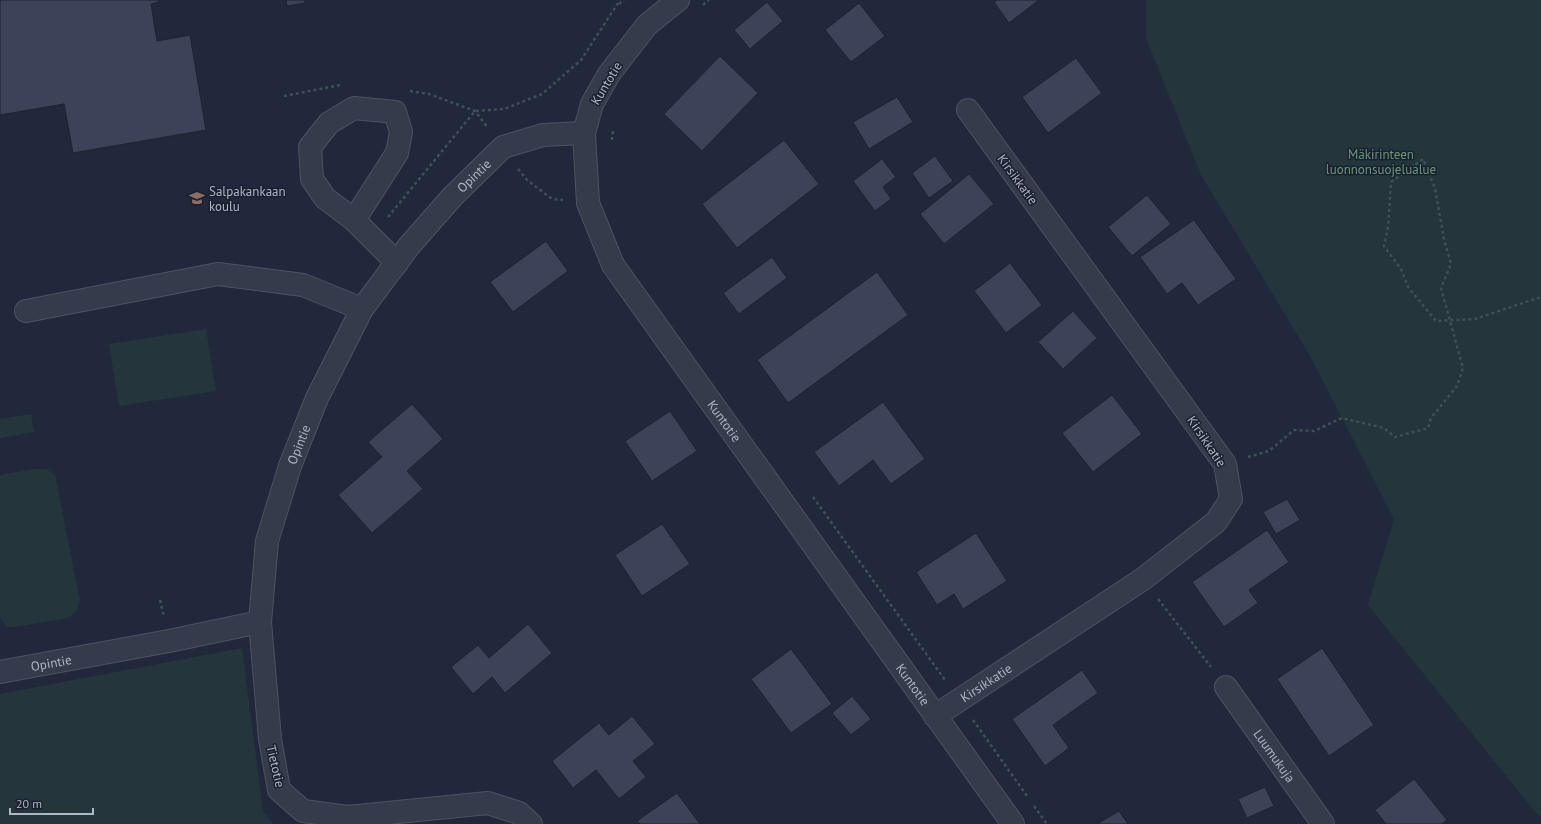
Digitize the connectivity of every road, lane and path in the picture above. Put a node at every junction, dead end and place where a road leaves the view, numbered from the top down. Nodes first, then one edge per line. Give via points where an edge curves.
1 (620, 0) edge
2 (624, 0) edge
3 (678, 0) edge
4 (709, 0) edge
5 (618, 6) junction
6 (698, 9) dead end
7 (347, 84) dead end
8 (407, 91) dead end
9 (284, 96) dead end
10 (968, 110) dead end
11 (475, 111) junction
12 (615, 122) dead end
13 (584, 133) junction
14 (611, 144) dead end
15 (503, 147) junction
16 (588, 203) junction
17 (354, 220) junction
18 (371, 238) junction
19 (397, 262) junction
20 (1541, 297) edge
21 (362, 309) junction
22 (26, 311) dead end
23 (1451, 319) junction
24 (1225, 464) junction
25 (810, 494) dead end
26 (1143, 579) junction
27 (260, 622) junction
28 (0, 672) edge
29 (1226, 687) joint
30 (959, 700) junction
31 (935, 716) junction
32 (1028, 798) dead end
33 (1033, 804) dead end
34 (531, 824) edge
35 (1013, 824) edge
36 (1047, 824) edge
37 (1323, 824) edge

1 - 5 path
2 - 5 path
3 - 13 street, Kuntotie via 647,26 609,74 592,104
4 - 6 path
5 - 11 path via 581,60 542,94 504,109
7 - 9 path
8 - 11 path via 429,94
10 - 24 street, Kirsikkatie
11 - 15 path
11 - 18 path
12 - 14 path
13 - 15 street, Opintie via 542,135
13 - 16 street, Kuntotie
15 - 16 path via 527,180 552,199
15 - 19 street, Opintie via 453,196
16 - 31 street, Kuntotie via 613,265
17 - 17 street via 397,152 401,132 395,112 354,108 329,123 310,146 312,179 325,198
17 - 18 street
18 - 19 street
19 - 21 street, Opintie
20 - 23 path via 1476,319
21 - 22 street via 303,285 218,274
21 - 27 street, Opintie via 317,398 290,466 267,541
23 - 23 path via 1436,321 1408,287 1401,269 1384,246 1391,182 1423,160 1435,188 1451,264 1441,288
23 - 24 path via 1463,368 1457,386 1431,418 1428,428 1395,437 1384,428 1342,418 1314,431 1294,430 1269,451
24 - 26 street, Kirsikkatie via 1231,499 1216,522
25 - 30 path
26 - 29 path
26 - 30 street, Kirsikkatie
27 - 28 street, Opintie
27 - 34 street, Tietotie via 270,739 279,790 303,812 348,818 488,803 519,813
29 - 37 street, Luumukuja
30 - 31 street, Kirsikkatie
30 - 32 path
31 - 35 street, Kuntotie
33 - 36 path

